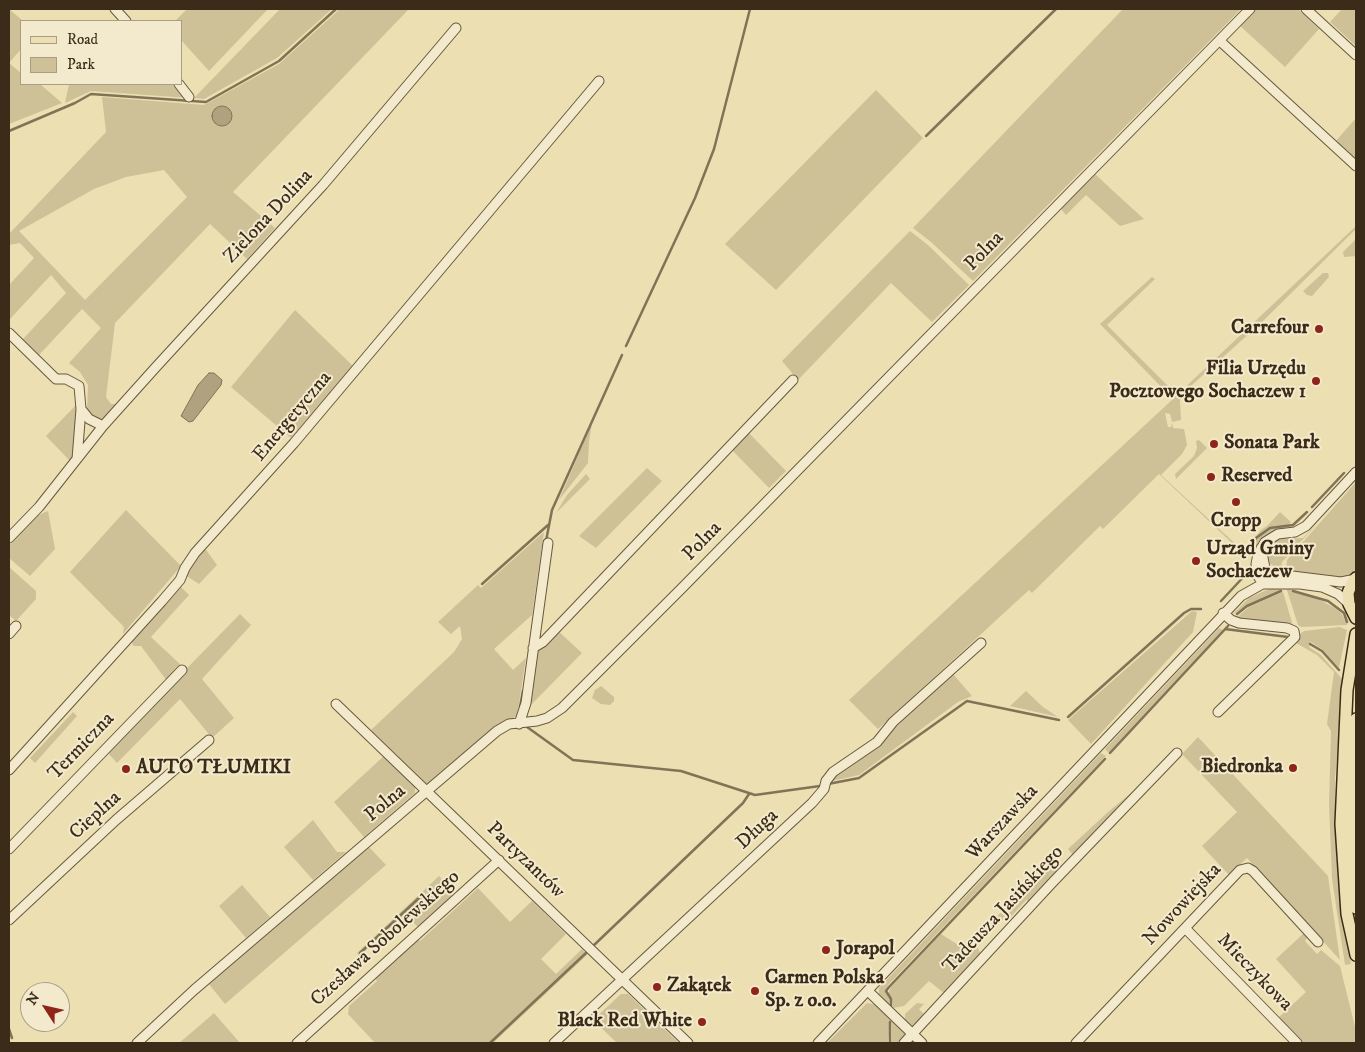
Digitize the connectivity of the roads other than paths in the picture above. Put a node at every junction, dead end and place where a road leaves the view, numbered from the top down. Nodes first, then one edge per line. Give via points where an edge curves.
1 (115, 9) edge
2 (1250, 9) edge
3 (1306, 9) edge
4 (125, 20) edge
5 (456, 28) dead end
6 (1220, 41) junction
7 (1356, 55) edge
8 (599, 81) dead end
9 (179, 85) edge
10 (190, 97) dead end
11 (1356, 166) edge
12 (9, 333) edge
13 (793, 380) dead end
14 (81, 410) junction
15 (103, 426) junction
16 (77, 459) junction
17 (1356, 472) edge
18 (9, 538) edge
19 (548, 542) dead end
20 (1261, 548) junction
21 (1266, 566) junction
22 (1281, 575) junction
23 (1356, 578) edge
24 (1263, 584) junction
25 (1354, 611) edge
26 (1223, 613) junction
27 (16, 626) dead end
28 (9, 634) edge
29 (1356, 634) edge
30 (981, 643) dead end
31 (534, 648) junction
32 (182, 670) dead end
33 (336, 704) dead end
34 (1218, 712) dead end
35 (1356, 719) edge
36 (519, 724) junction
37 (209, 740) dead end
38 (1177, 753) dead end
39 (9, 770) edge
40 (428, 790) junction
41 (9, 849) edge
42 (499, 860) junction
43 (1356, 908) edge
44 (9, 920) edge
45 (1185, 928) junction
46 (1318, 942) dead end
47 (1356, 955) edge
48 (622, 979) junction
49 (868, 991) junction
50 (912, 1034) junction
51 (137, 1043) edge
52 (297, 1043) edge
53 (554, 1043) edge
54 (688, 1043) edge
55 (818, 1043) edge
56 (904, 1043) edge
57 (922, 1043) edge
58 (1077, 1043) edge
59 (1297, 1043) edge

1 - 4 street
2 - 6 street, Polna
3 - 7 street
5 - 15 street, Zielona Dolina via 323,185
6 - 11 street
6 - 36 street, Polna via 562,708 547,718
8 - 39 street, Energetyczna via 288,450 195,553 180,580
9 - 10 street
12 - 14 street via 56,380 76,383 80,389
13 - 31 street
14 - 15 street via 89,419
14 - 16 street
15 - 16 street, Zielona Dolina
16 - 18 street, Zielona Dolina via 39,507
17 - 20 street via 1306,526 1271,538
19 - 31 street
20 - 21 street
20 - 24 street via 1256,564
21 - 22 street
21 - 24 street
22 - 23 street via 1341,582
22 - 24 street, Warszawska
23 - 25 main road via 1349,587
24 - 25 street via 1322,587 1338,594
24 - 26 street, Warszawska via 1241,596
26 - 34 street via 1239,623 1288,628 1294,631 1295,637
26 - 49 street, Warszawska
27 - 28 street
29 - 47 main road via 1347,690 1341,824 1347,914
30 - 48 street, Długa via 893,722 877,742 834,772 812,803
31 - 36 street via 526,702
32 - 41 street, Termiczna
33 - 40 street, Partyzantów
35 - 43 main road via 1351,850
36 - 40 street, Polna via 509,724 497,730
37 - 44 street, Cieplna via 116,820
38 - 50 street, Tadeusza Jasińskiego
40 - 42 street, Partyzantów
40 - 51 street, Polna via 194,990
42 - 48 street, Partyzantów
42 - 52 street, Czesława Sobolewskiego
45 - 46 street, Nowowiejska via 1240,870 1248,868
45 - 58 street, Nowowiejska
45 - 59 street, Mieczykowa
48 - 53 street, Długa
48 - 54 street, Partyzantów
49 - 50 street
49 - 55 street, Warszawska
50 - 56 street, Tadeusza Jasińskiego
50 - 57 street

